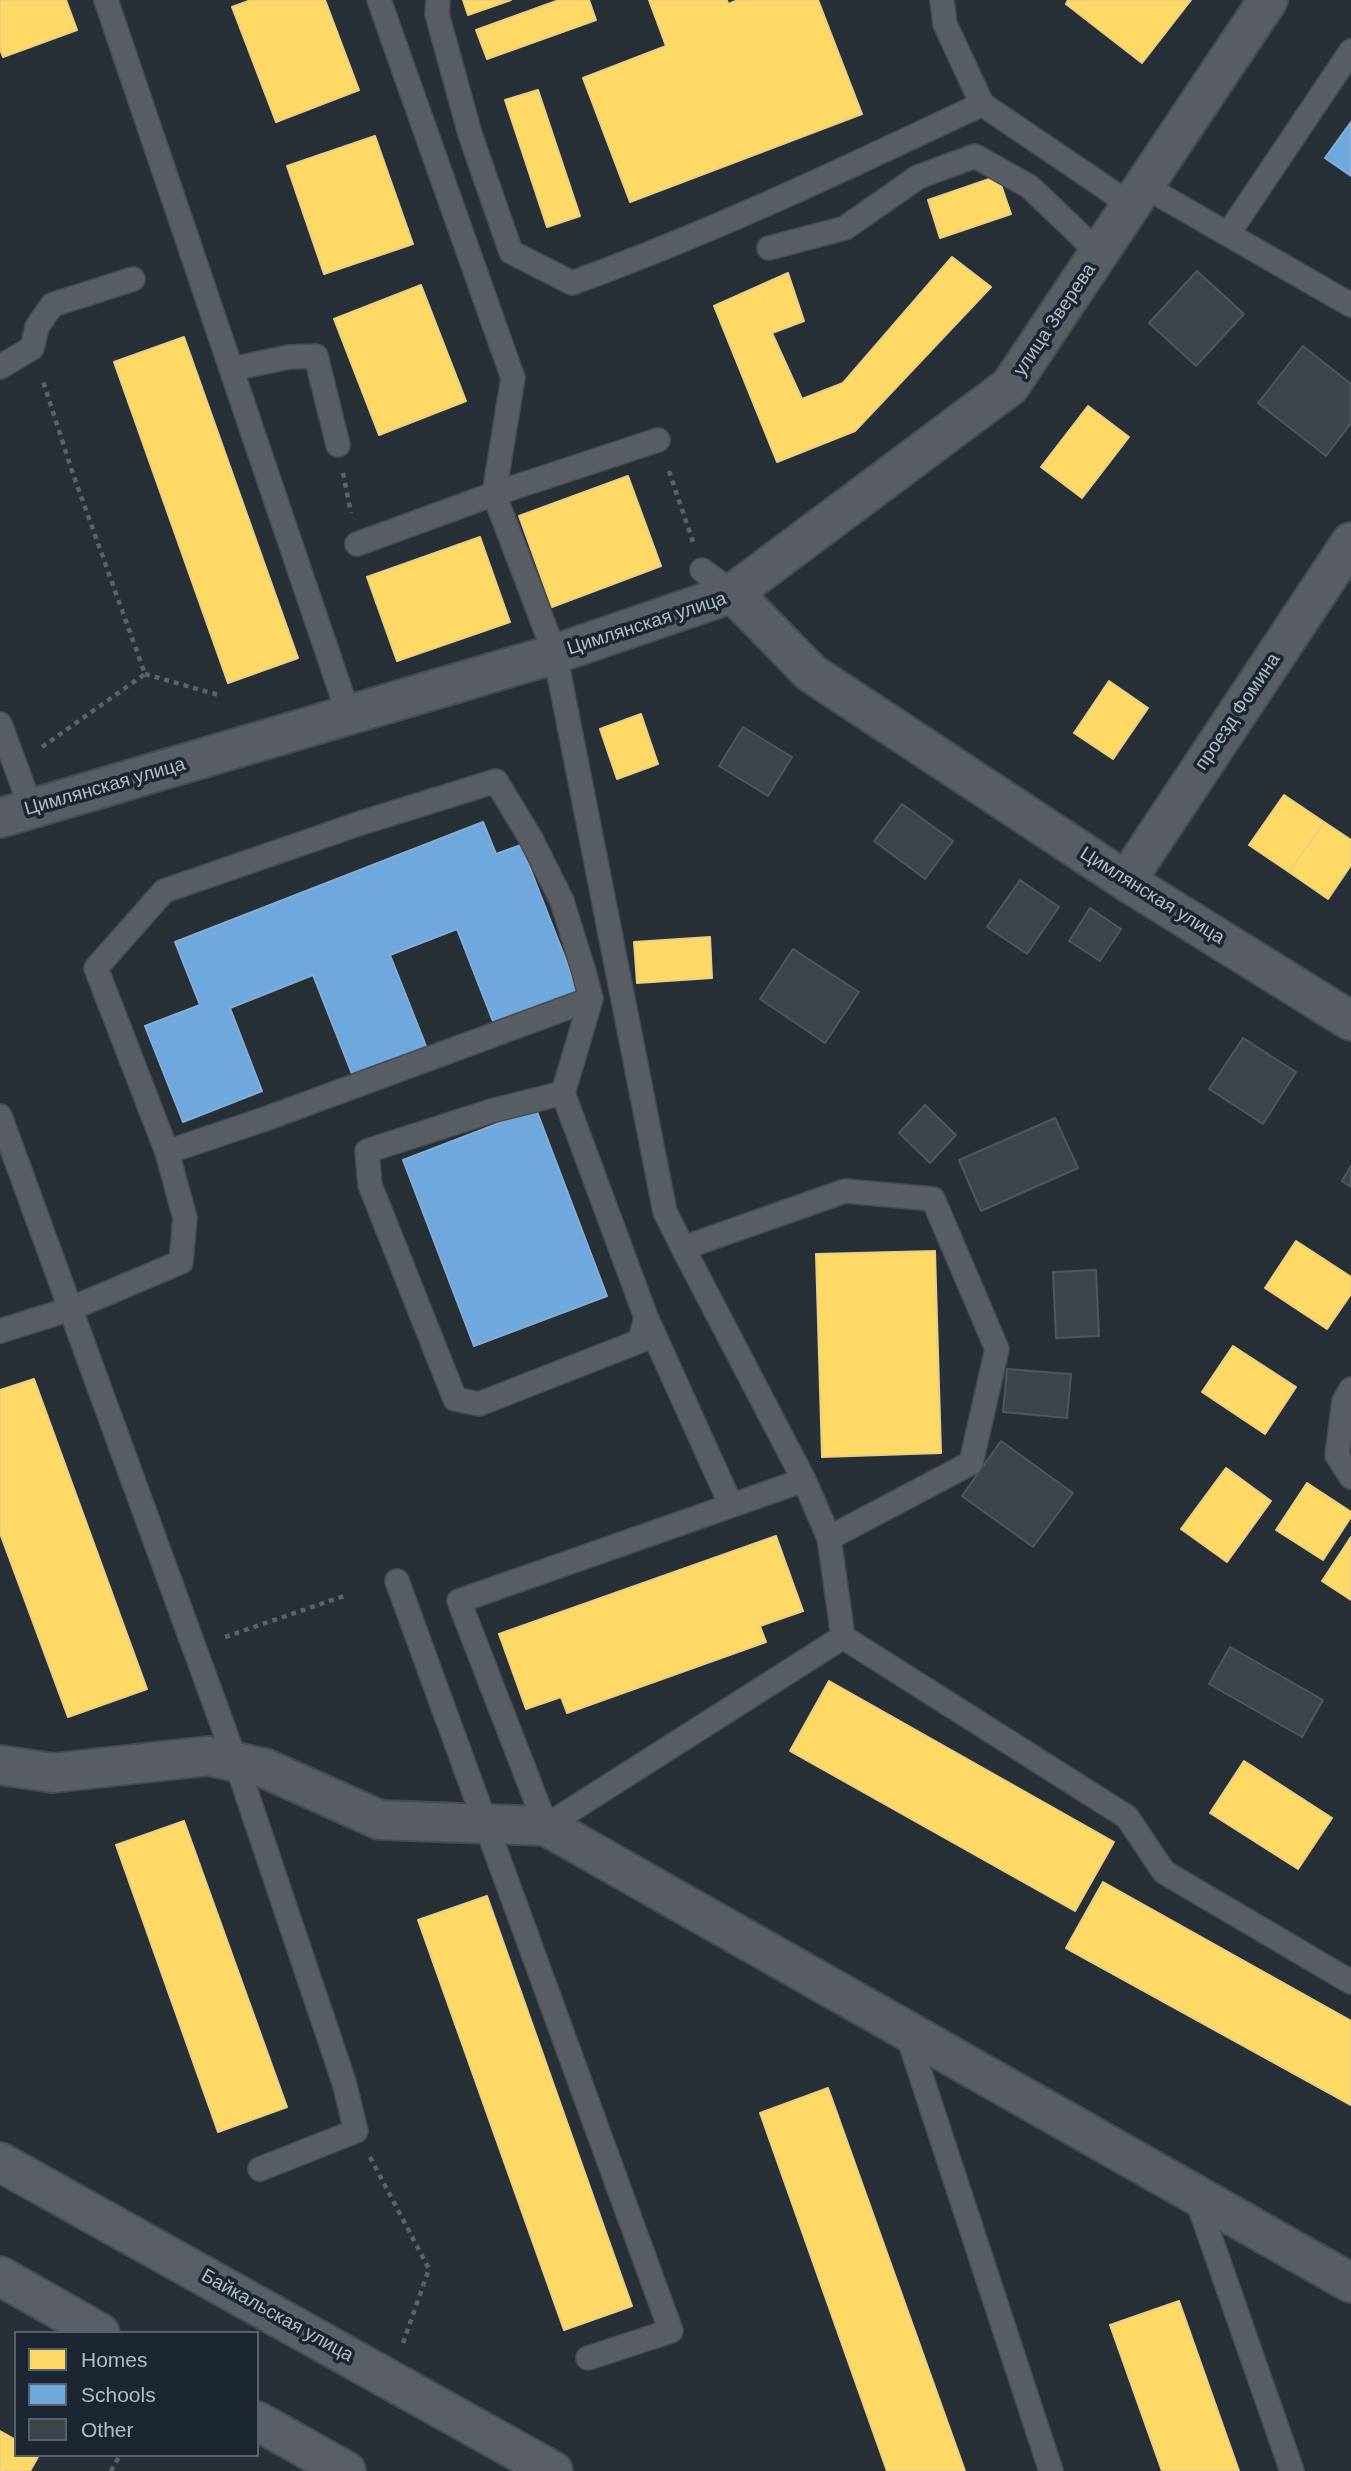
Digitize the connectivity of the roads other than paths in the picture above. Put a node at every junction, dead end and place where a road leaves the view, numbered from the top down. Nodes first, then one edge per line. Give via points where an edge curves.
1 (106, 0) edge
2 (379, 0) edge
3 (438, 0) edge
4 (942, 0) edge
5 (1268, 0) edge
6 (1351, 51) edge
7 (982, 104) junction
8 (1138, 195) junction
9 (1228, 234) junction
10 (769, 248) dead end
11 (1099, 253) junction
12 (133, 279) dead end
13 (1351, 305) edge
14 (0, 367) edge
15 (232, 369) junction
16 (658, 440) road end
17 (338, 445) road end
18 (494, 494) junction
19 (1351, 542) edge
20 (357, 544) road end
21 (702, 570) road end
22 (733, 593) junction
23 (555, 654) junction
24 (349, 716) junction
25 (0, 724) edge
26 (15, 813) edge
27 (1126, 881) junction
28 (591, 999) junction
29 (1351, 1021) edge
30 (563, 1093) junction
31 (0, 1116) edge
32 (167, 1152) junction
33 (683, 1248) junction
34 (70, 1309) junction
35 (646, 1317) junction
36 (0, 1331) edge
37 (1351, 1390) edge
38 (1351, 1477) edge
39 (804, 1480) junction
40 (732, 1505) junction
41 (829, 1538) junction
42 (397, 1581) dead end
43 (843, 1637) junction
44 (236, 1762) junction
45 (0, 1765) edge
46 (486, 1824) junction
47 (546, 1826) junction
48 (1351, 1982) edge
49 (906, 2030) junction
50 (0, 2162) edge
51 (260, 2169) dead end
52 (1195, 2194) junction
53 (0, 2276) edge
54 (1351, 2283) edge
55 (96, 2331) edge
56 (589, 2358) dead end
57 (259, 2422) edge
58 (346, 2471) edge
59 (553, 2471) edge
60 (1051, 2471) edge
61 (1292, 2471) edge

1 - 15 lane
2 - 18 lane via 513,378
3 - 7 lane via 437,14 470,134 511,252 572,283 782,199
4 - 7 lane via 945,24
5 - 8 street, улица Зверева
6 - 9 lane
7 - 8 lane
8 - 9 lane
8 - 11 street, улица Зверева
9 - 13 lane
10 - 11 lane via 845,228 918,177 975,156 1030,187
11 - 22 street, улица Зверева via 1010,386
12 - 14 lane via 52,305 37,327 32,348
15 - 17 lane via 316,356
15 - 24 lane
16 - 18 lane
18 - 20 lane
18 - 23 lane
19 - 27 street, проезд Фомина
21 - 22 lane
22 - 23 street, Цимлянская улица
22 - 27 street, Цимлянская улица via 811,673
23 - 24 street, Цимлянская улица
23 - 33 lane via 665,1212
24 - 26 street, Цимлянская улица
25 - 26 lane via 15,766
27 - 29 street, Цимлянская улица
28 - 30 lane
28 - 32 lane
28 - 32 lane via 562,901 496,781 164,891 96,968
30 - 35 lane
30 - 35 lane via 491,1111 367,1152 370,1185 455,1399 479,1404 640,1341
31 - 34 lane
32 - 34 lane via 185,1218 181,1262
33 - 39 lane
33 - 41 lane via 845,1191 933,1199 997,1349 971,1463
34 - 36 lane
34 - 44 lane
35 - 40 lane
37 - 38 lane via 1344,1401 1337,1455
39 - 40 lane
39 - 41 lane
40 - 47 lane via 459,1601
41 - 43 lane
42 - 46 lane
43 - 47 lane
43 - 48 lane via 1127,1817 1164,1872
44 - 45 street via 208,1756 53,1773
44 - 46 street via 264,1768 380,1820
44 - 51 lane via 344,2082 356,2132
46 - 47 street
46 - 56 lane via 671,2331
47 - 49 street
49 - 52 street
49 - 60 lane
50 - 59 main road, Байкальская улица
52 - 54 street
52 - 61 lane
53 - 55 main road
57 - 58 main road

